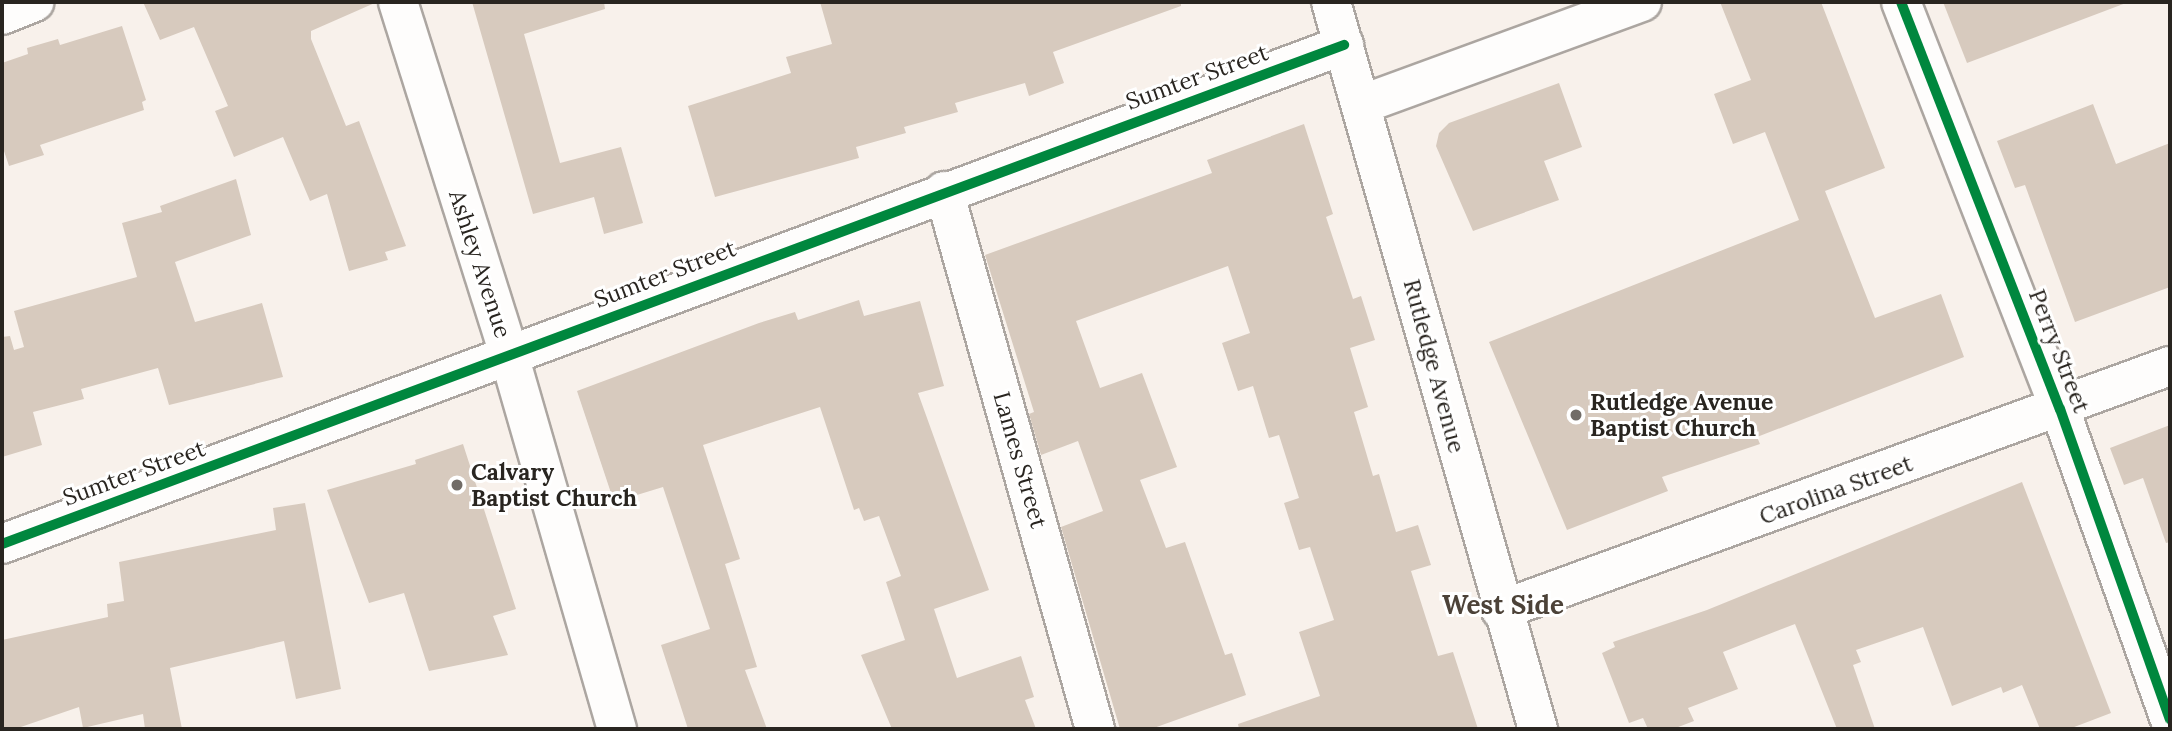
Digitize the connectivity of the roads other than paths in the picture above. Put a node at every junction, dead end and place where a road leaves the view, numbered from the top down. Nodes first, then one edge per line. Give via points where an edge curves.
1 (33, 2) edge
2 (398, 2) edge
3 (1331, 2) edge
4 (1642, 2) edge
5 (1900, 2) edge
6 (2, 15) edge
7 (1343, 45) junction
8 (1363, 104) junction
9 (944, 191) junction
10 (509, 355) junction
11 (2170, 366) edge
12 (2060, 409) junction
13 (2, 544) edge
14 (1501, 610) junction
15 (2170, 719) edge
16 (617, 729) edge
17 (1095, 729) edge
18 (1538, 729) edge

1 - 6 street
2 - 10 street, Ashley Avenue
3 - 7 street, Rutledge Avenue
4 - 8 street
5 - 12 street, Perry Street
7 - 8 street, Rutledge Avenue
7 - 9 street, Sumter Street
8 - 14 street, Rutledge Avenue
9 - 10 street, Sumter Street
9 - 17 street, Lames Street
10 - 13 street, Sumter Street
10 - 16 street, Ashley Avenue
11 - 12 street, Carolina Street
12 - 14 street, Carolina Street
12 - 15 street, Perry Street
14 - 18 street, Rutledge Avenue

